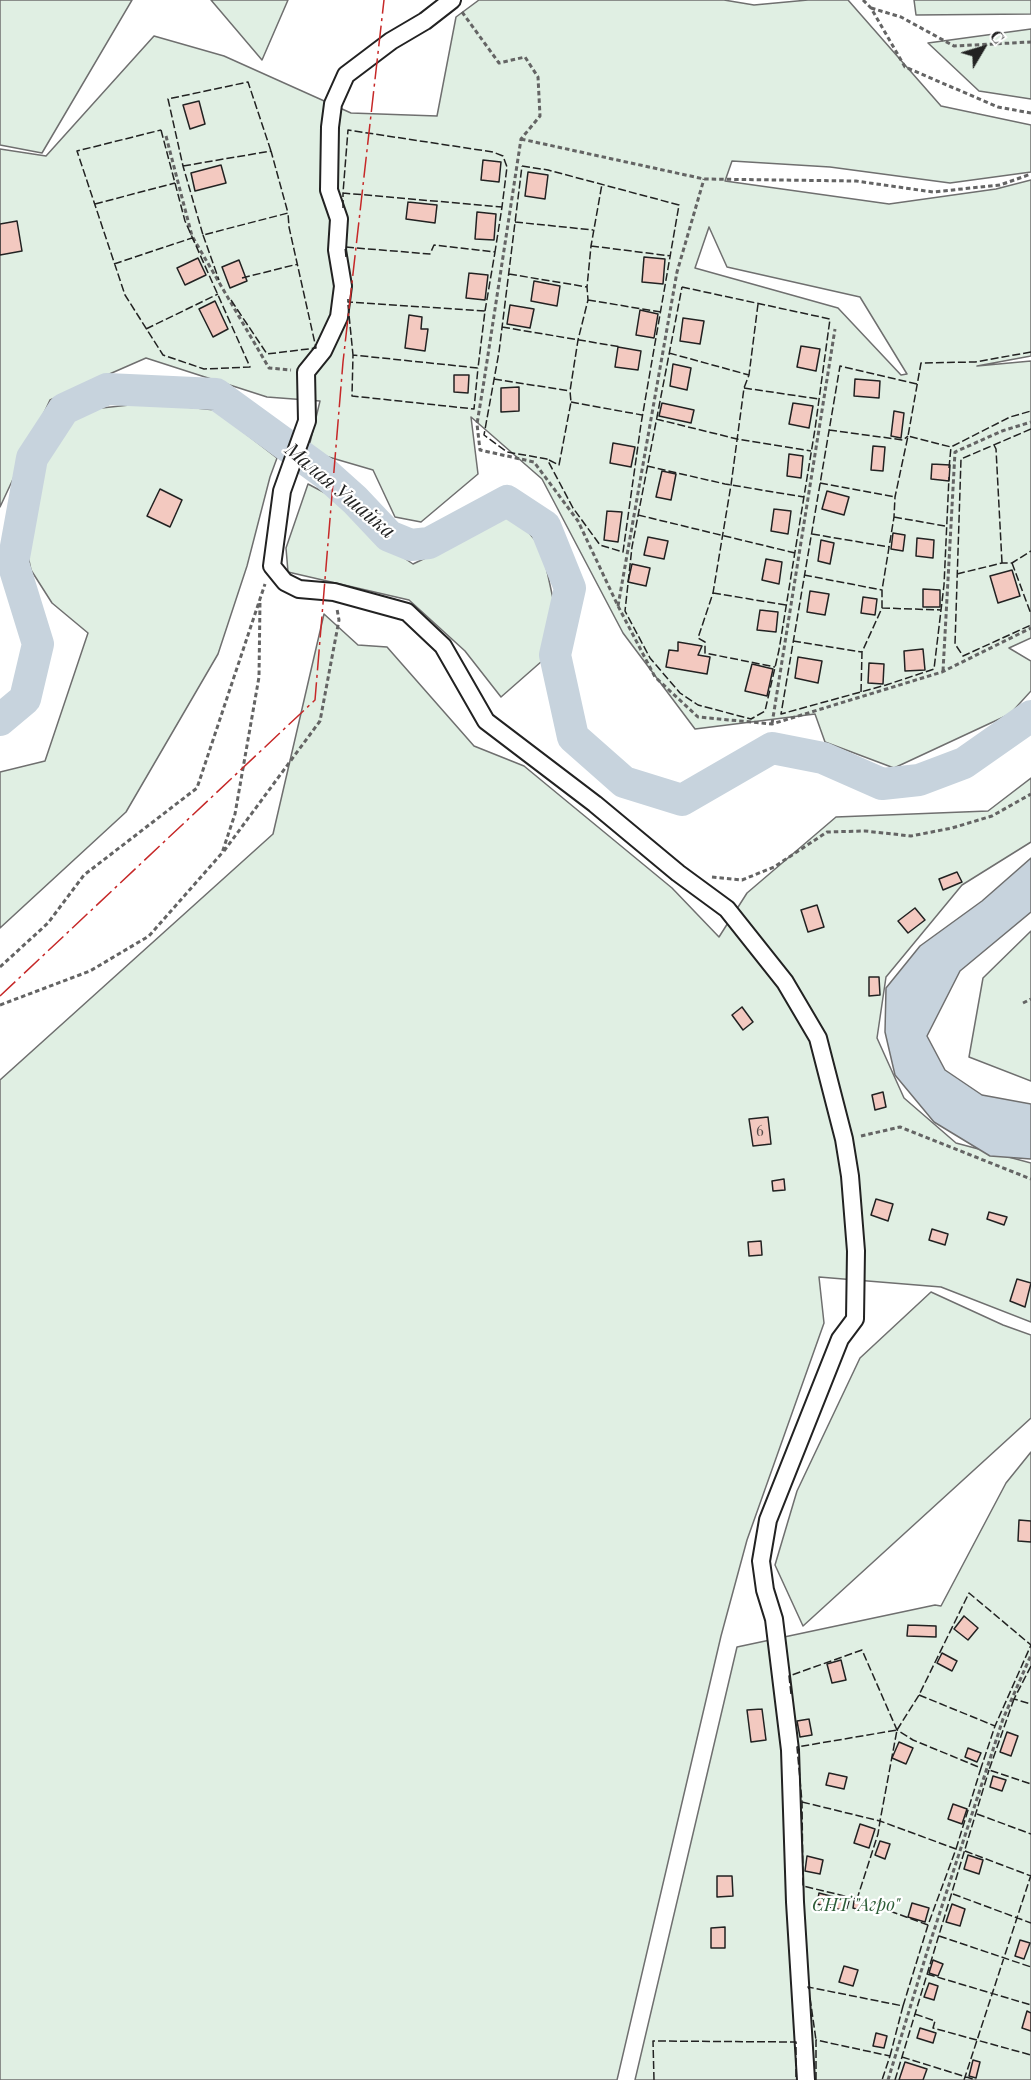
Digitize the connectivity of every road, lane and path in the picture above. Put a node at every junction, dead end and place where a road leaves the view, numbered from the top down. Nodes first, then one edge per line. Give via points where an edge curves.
1 (863, 0) edge
2 (456, 4) edge
3 (871, 8) junction
4 (1031, 42) edge
5 (1031, 113) edge
6 (166, 136) dead end
7 (521, 139) junction
8 (1031, 174) edge
9 (705, 179) junction
10 (835, 329) dead end
11 (306, 372) junction
12 (1031, 422) edge
13 (272, 566) junction
14 (334, 592) junction
15 (260, 601) junction
16 (618, 606) junction
17 (1031, 628) edge
18 (942, 672) junction
19 (772, 724) junction
20 (1031, 794) edge
21 (222, 853) junction
22 (710, 877) dead end
23 (0, 968) edge
24 (1031, 999) edge
25 (1023, 1003) dead end
26 (0, 1005) edge
27 (844, 1139) junction
28 (1031, 1179) edge
29 (1031, 1655) edge
30 (806, 2080) edge
31 (888, 2080) edge

1 - 3 path
2 - 7 path via 498,63 525,57 538,76 540,116
2 - 11 street via 391,41 346,75 333,104 329,190 339,219 337,250 344,286 339,317 323,351
3 - 4 path via 901,17 954,46
3 - 5 path via 905,67 998,107
6 - 11 path via 192,236 269,368
7 - 9 path
7 - 16 path via 477,424 480,450 534,462 578,521
8 - 9 path via 1000,184 933,192 856,182
9 - 16 path via 677,272
10 - 19 path
11 - 13 street via 308,422 282,491
12 - 18 path via 956,452
13 - 14 street via 285,582 299,590
13 - 15 path
14 - 21 path via 339,620 320,721
14 - 27 street via 407,612 444,646 486,721 727,909 785,982 818,1038
15 - 21 path via 259,677 235,814
15 - 23 path via 197,788 84,875 48,923
16 - 19 path via 655,677 698,717
17 - 18 path
18 - 19 path
20 - 22 path via 992,816 911,836 827,832 774,867 742,880
21 - 26 path via 149,936 90,971
24 - 25 path
27 - 28 path via 900,1127
27 - 30 street via 856,1251 855,1319 840,1339 768,1520 761,1561 774,1619 789,1750
29 - 31 path via 1003,1719

